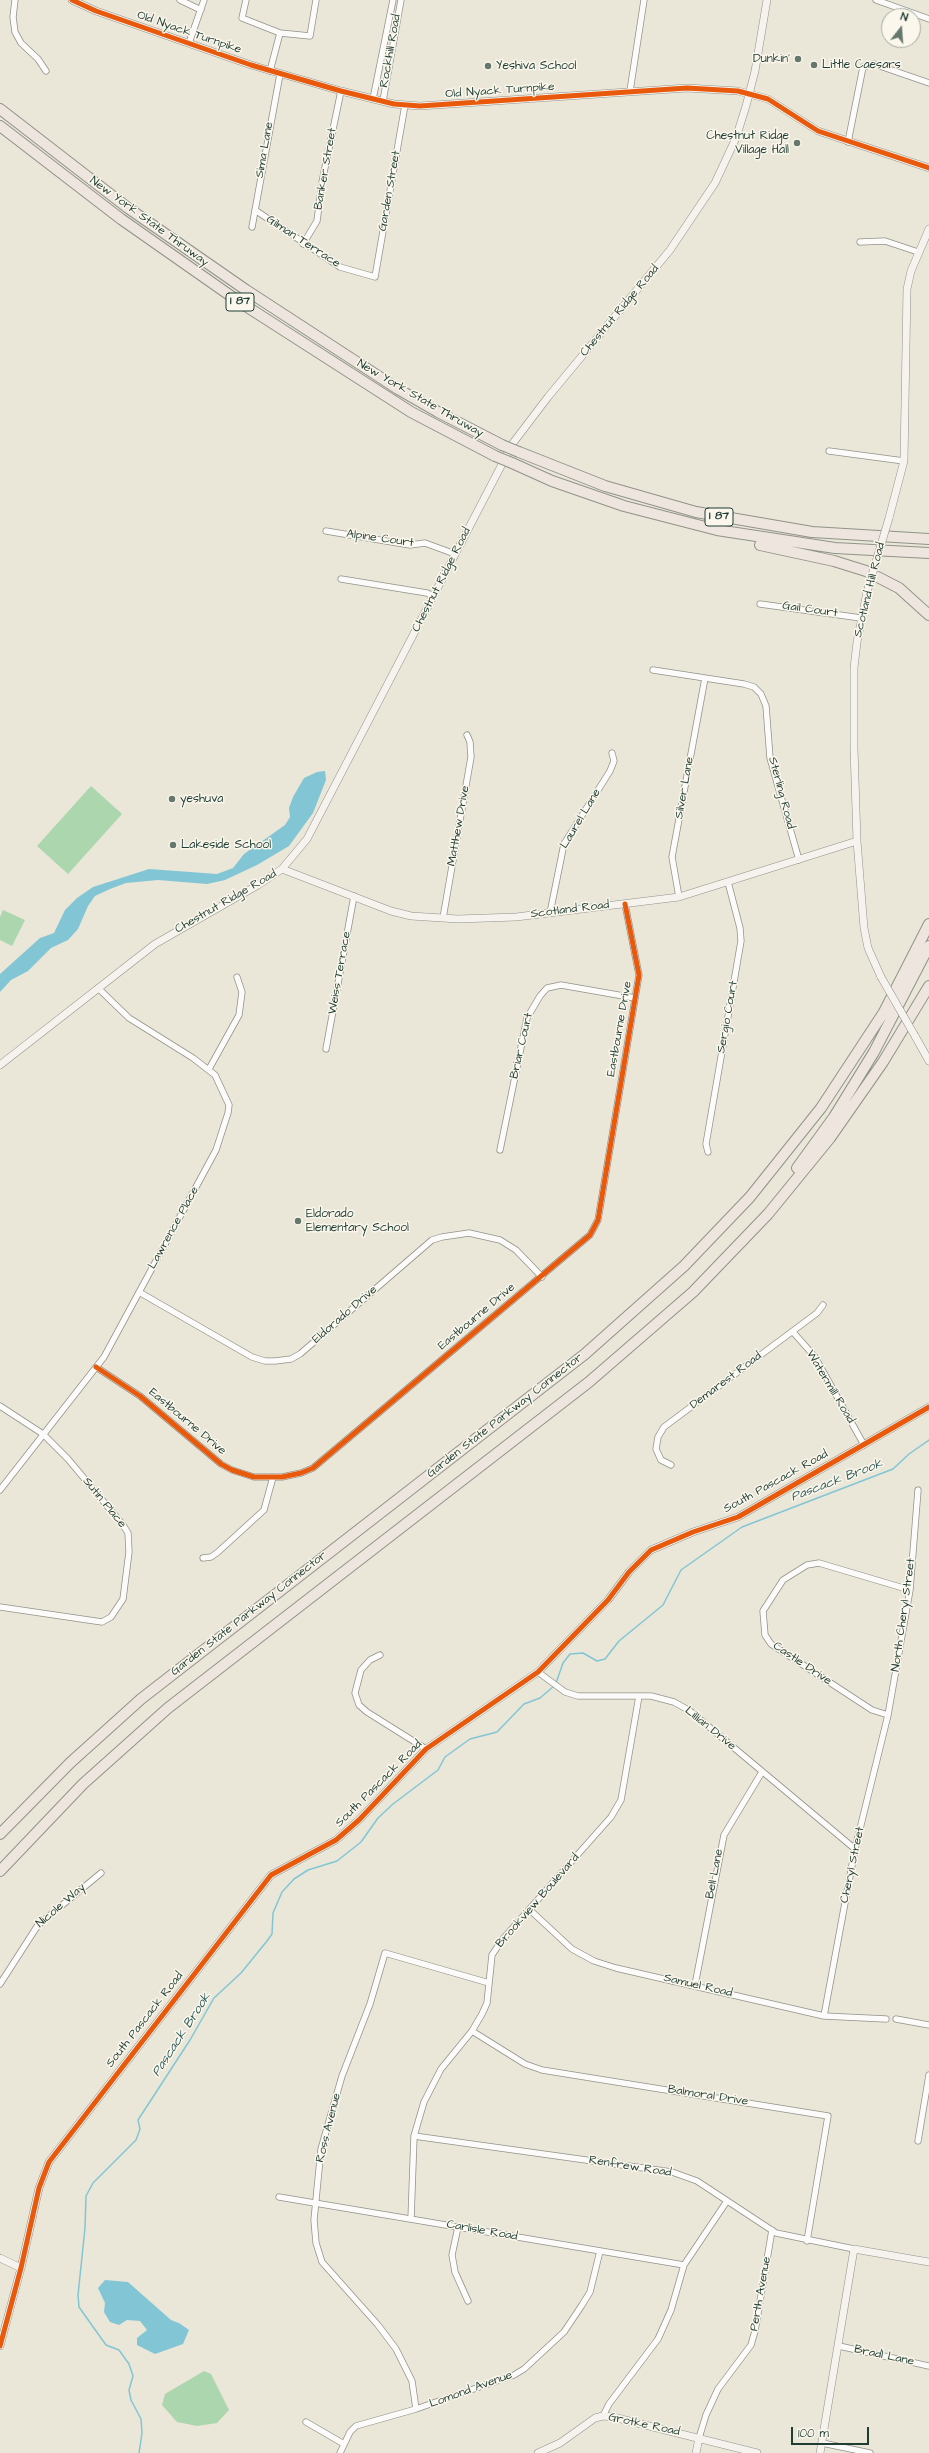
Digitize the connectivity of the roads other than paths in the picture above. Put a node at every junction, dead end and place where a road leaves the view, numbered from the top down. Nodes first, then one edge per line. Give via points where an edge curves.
1 (15, 0) edge
2 (72, 0) edge
3 (180, 0) edge
4 (204, 0) edge
5 (246, 0) edge
6 (316, 0) edge
7 (393, 0) edge
8 (401, 0) edge
9 (644, 0) edge
10 (767, 0) edge
11 (876, 0) edge
12 (201, 10) junction
13 (929, 19) edge
14 (280, 33) junction
15 (189, 43) junction
16 (46, 71) dead end
17 (270, 71) junction
18 (280, 74) junction
19 (929, 83) edge
20 (341, 91) junction
21 (630, 91) junction
22 (750, 93) junction
23 (373, 99) junction
24 (383, 101) junction
25 (405, 105) junction
26 (0, 110) edge
27 (0, 126) edge
28 (848, 142) junction
29 (929, 168) edge
30 (255, 210) junction
31 (252, 227) dead end
32 (929, 229) edge
33 (860, 242) dead end
34 (303, 244) junction
35 (918, 252) junction
36 (375, 277) joint
37 (829, 451) dead end
38 (904, 462) junction
39 (693, 525) junction
40 (326, 531) dead end
41 (929, 539) edge
42 (929, 552) edge
43 (455, 554) junction
44 (341, 579) dead end
45 (433, 596) junction
46 (760, 604) dead end
47 (929, 615) edge
48 (861, 618) junction
49 (653, 670) dead end
50 (704, 678) junction
51 (467, 736) dead end
52 (612, 753) dead end
53 (857, 841) junction
54 (799, 860) junction
55 (282, 869) junction
56 (728, 882) junction
57 (354, 896) junction
58 (679, 897) junction
59 (625, 904) junction
60 (550, 913) junction
61 (443, 918) junction
62 (929, 924) edge
63 (929, 946) edge
64 (237, 977) dead end
65 (929, 986) edge
66 (98, 988) junction
67 (635, 998) junction
68 (326, 1049) dead end
69 (927, 1052) edge
70 (929, 1062) edge
71 (0, 1065) edge
72 (209, 1070) junction
73 (500, 1150) dead end
74 (708, 1152) dead end
75 (735, 1249) junction
76 (542, 1277) junction
77 (139, 1292) junction
78 (823, 1305) dead end
79 (792, 1332) junction
80 (96, 1367) junction
81 (0, 1406) edge
82 (929, 1407) edge
83 (43, 1434) junction
84 (864, 1445) junction
85 (671, 1465) dead end
86 (273, 1477) junction
87 (0, 1490) edge
88 (918, 1490) dead end
89 (203, 1558) dead end
90 (910, 1590) junction
91 (0, 1607) edge
92 (380, 1654) dead end
93 (538, 1672) junction
94 (639, 1696) junction
95 (888, 1715) junction
96 (426, 1749) junction
97 (762, 1772) junction
98 (0, 1834) edge
99 (855, 1849) junction
100 (0, 1871) edge
101 (101, 1873) dead end
102 (530, 1910) junction
103 (489, 1983) junction
104 (0, 1984) edge
105 (695, 1985) junction
106 (824, 2016) junction
107 (886, 2019) dead end
108 (896, 2019) dead end
109 (929, 2025) edge
110 (472, 2031) junction
111 (929, 2075) edge
112 (414, 2136) junction
113 (918, 2141) dead end
114 (279, 2197) dead end
115 (727, 2201) junction
116 (315, 2203) junction
117 (411, 2219) junction
118 (458, 2227) junction
119 (772, 2230) junction
120 (807, 2241) junction
121 (854, 2249) junction
122 (600, 2251) junction
123 (0, 2258) edge
124 (929, 2262) edge
125 (684, 2265) junction
126 (21, 2268) junction
127 (468, 2301) dead end
128 (0, 2346) edge
129 (839, 2346) junction
130 (929, 2366) edge
131 (416, 2409) junction
132 (603, 2416) junction
133 (306, 2422) dead end
134 (699, 2438) junction
135 (822, 2443) junction
136 (344, 2444) junction
137 (340, 2453) edge
138 (538, 2453) edge
139 (696, 2453) edge
140 (757, 2453) edge
141 (820, 2453) edge
142 (870, 2453) edge

1 - 16 street via 15,32 21,43 38,59
2 - 15 street, Old Nyack Turnpike via 96,12
3 - 12 street
4 - 12 street
5 - 14 street via 242,18
6 - 14 street via 310,36
7 - 23 street, Rockhill Road
8 - 24 street, Rockhill Road
9 - 21 street
10 - 22 street, Chestnut Ridge Road
11 - 13 street
12 - 15 street
14 - 17 street
15 - 17 street, Old Nyack Turnpike
17 - 18 street, Old Nyack Turnpike
18 - 20 street, Old Nyack Turnpike
18 - 30 street, Sima Lane
19 - 28 street via 874,64 863,67
20 - 23 street, Old Nyack Turnpike
20 - 34 street, Banker Street via 322,182 317,221
21 - 22 street, Old Nyack Turnpike via 687,88
21 - 25 street, Old Nyack Turnpike via 528,100
22 - 28 street, Old Nyack Turnpike via 773,102 818,131
22 - 43 street, Chestnut Ridge Road via 736,138 701,206 670,250 521,431
23 - 24 street, Old Nyack Turnpike
24 - 25 street, Old Nyack Turnpike
25 - 36 street, Garden Street
26 - 41 highway, New York State Thruway / I 87, bridge via 128,208 246,290 398,389 502,445 606,486 696,512 812,532
27 - 39 highway, New York State Thruway / I 87, bridge via 121,219 238,301 411,412 512,463 624,506
28 - 29 street, Old Nyack Turnpike
30 - 31 street, Sima Lane
30 - 34 street, Gilman Terrace
32 - 35 street, Scotland Hill Road
33 - 35 street via 885,241
34 - 36 street, Gilman Terrace via 340,267
35 - 38 street, Scotland Hill Road via 911,271 906,306
37 - 38 street
38 - 48 street, Scotland Hill Road, bridge
39 - 42 highway, New York State Thruway / I 87 via 811,546
39 - 47 highway via 748,542 828,559 866,571 899,588
40 - 43 street, Alpine Court via 410,545 425,543
43 - 45 street, Chestnut Ridge Road
44 - 45 street
45 - 55 street, Chestnut Ridge Road via 319,818 307,839
46 - 48 street, Gail Court
48 - 53 street, Scotland Hill Road via 856,642 852,697
49 - 50 street, Sterling Road
50 - 54 street, Sterling Road via 744,684 754,687 761,694 766,706 770,758
50 - 58 street, Silver Lane via 672,857
51 - 61 street, Matthew Drive via 471,757
52 - 60 street, Laurel Lane via 614,761 610,771 562,848
53 - 54 street, Scotland Road
53 - 69 street, Scotland Hill Road, bridge via 864,928 870,954 915,1036
54 - 56 street, Scotland Road
55 - 57 street, Scotland Road
55 - 66 street, Chestnut Ridge Road via 258,886 155,944
56 - 58 street, Scotland Road
56 - 74 street, Sergio Court via 741,941 706,1144
57 - 61 street, Scotland Road via 411,916
57 - 68 street, Weiss Terrace
58 - 59 street, Scotland Road
59 - 60 street, Scotland Road
59 - 67 street, Eastbourne Drive via 639,975
60 - 61 street, Scotland Road via 516,917
62 - 98 highway, Garden State Parkway Connector via 880,1018 822,1108 750,1197 684,1266 580,1358 145,1695 74,1758
63 - 75 highway via 884,1036 849,1093 800,1165
64 - 72 street via 242,992 239,1015
65 - 75 highway via 883,1062 830,1138
66 - 71 street, Chestnut Ridge Road
66 - 72 street, Lawrence Place via 129,1018
67 - 73 street, Briar Court via 561,985 547,988 527,1018
67 - 76 street, Eastbourne Drive via 598,1220 590,1235
69 - 70 street, Scotland Hill Road
72 - 77 street, Lawrence Place via 220,1084 229,1105 225,1127 216,1150
75 - 100 highway, Garden State Parkway Connector via 676,1308 604,1370 154,1720 69,1797
76 - 77 street, Eldorado Drive via 516,1250 500,1240 469,1233 432,1240 300,1354 291,1359 275,1361 252,1357
76 - 86 street, Eastbourne Drive via 313,1468 301,1473
77 - 80 street, Lawrence Place
78 - 79 street, Demarest Road via 817,1313
79 - 84 street, Watermill Road via 814,1357
79 - 85 street, Demarest Road via 664,1427 658,1437 656,1449 661,1460
80 - 83 street, Lawrence Place
80 - 86 street, Eastbourne Drive via 140,1396 222,1464 254,1477
81 - 83 street, Sutin Place
82 - 84 street, South Pascack Road
83 - 87 street, Lawrence Place
83 - 91 street, Sutin Place via 68,1459 128,1533 129,1552 123,1599 111,1617 102,1622
84 - 93 street, South Pascack Road via 738,1517 651,1550 629,1572 608,1600
86 - 89 street via 264,1510 218,1552 211,1557
88 - 90 street, North Cheryl Street
90 - 95 street, North Cheryl Street
90 - 95 street, Castle Drive via 819,1563 808,1565 783,1580 763,1611 765,1635 771,1644 872,1710
92 - 96 street via 370,1660 362,1670 355,1693 359,1705
93 - 94 street, Lillian Drive via 558,1688 578,1696
93 - 96 street, South Pascack Road
94 - 97 street, Lillian Drive via 651,1696 674,1702 690,1712
94 - 102 street, Brookview Boulevard via 621,1800 611,1817
95 - 99 street, Cheryl Street
96 - 126 street, South Pascack Road via 359,1820 336,1840 271,1875 252,1898 49,2162 39,2188
97 - 99 street, Lillian Drive
97 - 105 street, Bell Lane via 724,1835
99 - 106 street, Cheryl Street
101 - 104 street, Nicole Way via 38,1925
102 - 103 street, Brookview Boulevard via 502,1940 492,1955
102 - 105 street, Samuel Road via 572,1949 594,1961
103 - 110 street, Brookview Boulevard via 487,2003
103 - 116 street, Ross Avenue via 385,1953 321,2149
105 - 106 street, Samuel Road
106 - 107 street, Samuel Road
108 - 109 street
110 - 112 street, Brookview Boulevard via 441,2069 424,2102
110 - 120 street, Balmoral Drive via 525,2064 542,2070 828,2116
111 - 113 street
112 - 115 street, Renfrew Road via 672,2172 697,2181
112 - 117 street, Brookview Boulevard
114 - 116 street, Carlisle Road
115 - 119 street, Renfrew Road
115 - 125 street
116 - 117 street, Carlisle Road
116 - 131 street, Ross Avenue via 316,2243 322,2262 396,2349 412,2381
117 - 118 street, Carlisle Road
118 - 122 street, Carlisle Road
118 - 127 street via 452,2255 455,2272
119 - 120 street, Renfrew Road
119 - 134 street, Perth Avenue via 751,2345 718,2389
120 - 121 street, Renfrew Road
121 - 124 street
121 - 129 street
122 - 125 street, Carlisle Road
122 - 131 street, Lomond Avenue via 590,2292 564,2332 539,2356 514,2375
123 - 126 street
125 - 132 street via 671,2310 658,2339 609,2404
126 - 128 street, South Pascack Road
129 - 130 street, Bradl Lane
129 - 135 street
131 - 136 street, Lomond Avenue via 356,2426
132 - 134 street, Grotke Road
132 - 138 street, Grotke Road via 595,2418 560,2443
133 - 136 street
134 - 139 street
134 - 140 street, Grotke Road
135 - 141 street
135 - 142 street
136 - 137 street, Lomond Avenue

